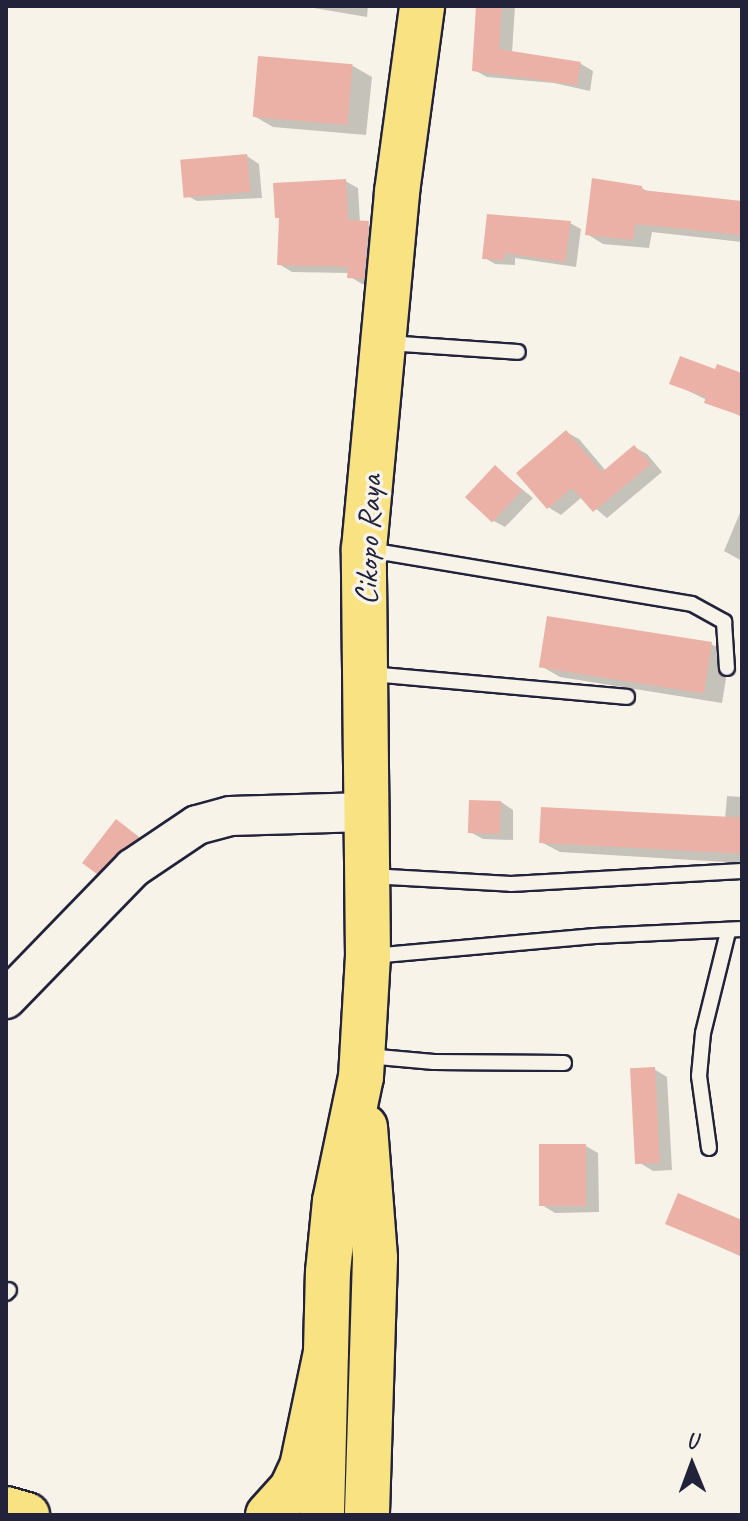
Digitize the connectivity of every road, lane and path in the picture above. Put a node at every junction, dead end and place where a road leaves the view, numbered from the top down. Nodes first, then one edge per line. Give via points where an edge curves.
1 (422, 6) edge
2 (382, 343) junction
3 (518, 352) dead end
4 (364, 549) junction
5 (727, 668) dead end
6 (366, 673) junction
7 (627, 697) dead end
8 (366, 812) junction
9 (742, 871) edge
10 (365, 876) junction
11 (735, 930) edge
12 (368, 957) junction
13 (6, 999) edge
14 (564, 1063) dead end
15 (362, 1066) junction
16 (709, 1148) dead end
17 (326, 1352) junction
18 (6, 1509) edge
19 (27, 1515) edge
20 (268, 1515) edge
21 (322, 1515) edge
22 (367, 1515) edge

1 - 2 highway, Cikopo Raya
2 - 3 lane
2 - 4 highway, Cikopo Raya
4 - 5 lane via 692,604 724,622
4 - 6 highway, Cikopo Raya
6 - 7 lane
6 - 8 highway, Cikopo Raya
8 - 10 highway, Cikopo Raya
8 - 13 street via 230,816 197,825 133,868
9 - 10 lane via 511,884
10 - 12 highway, Cikopo Raya
11 - 12 lane via 595,936
11 - 16 lane via 703,1033 699,1076
12 - 15 highway, Cikopo Raya
14 - 15 lane
15 - 17 highway via 335,1201
15 - 22 highway via 375,1258
17 - 20 highway via 302,1467
17 - 21 highway
18 - 19 highway

